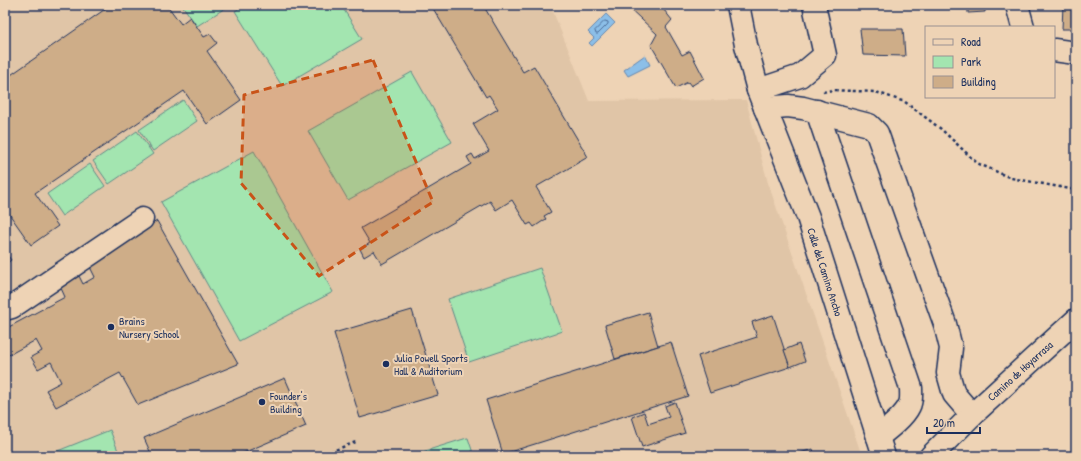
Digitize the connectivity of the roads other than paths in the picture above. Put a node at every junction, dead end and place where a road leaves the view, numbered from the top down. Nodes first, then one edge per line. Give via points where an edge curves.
1 (738, 5) edge
2 (814, 5) edge
3 (1017, 5) edge
4 (1023, 26) edge
5 (1055, 50) edge
6 (1076, 53) edge
7 (761, 99) junction
8 (818, 102) junction
9 (142, 219) dead end
10 (5, 309) edge
11 (1076, 320) edge
12 (972, 415) junction
13 (881, 447) edge
14 (931, 456) edge

1 - 7 street, Calle del Camino Ancho
2 - 7 street via 825,55 800,76
3 - 4 street
5 - 6 street
7 - 8 street via 803,108
7 - 13 street, Calle del Camino Ancho via 808,217
8 - 12 street via 869,125 877,133 945,324 951,348 948,373 954,394
8 - 13 street via 911,388 909,406
9 - 10 street via 12,307
11 - 12 street, Camino de Hoyarrasa
12 - 14 street, Camino de Hoyarrasa

